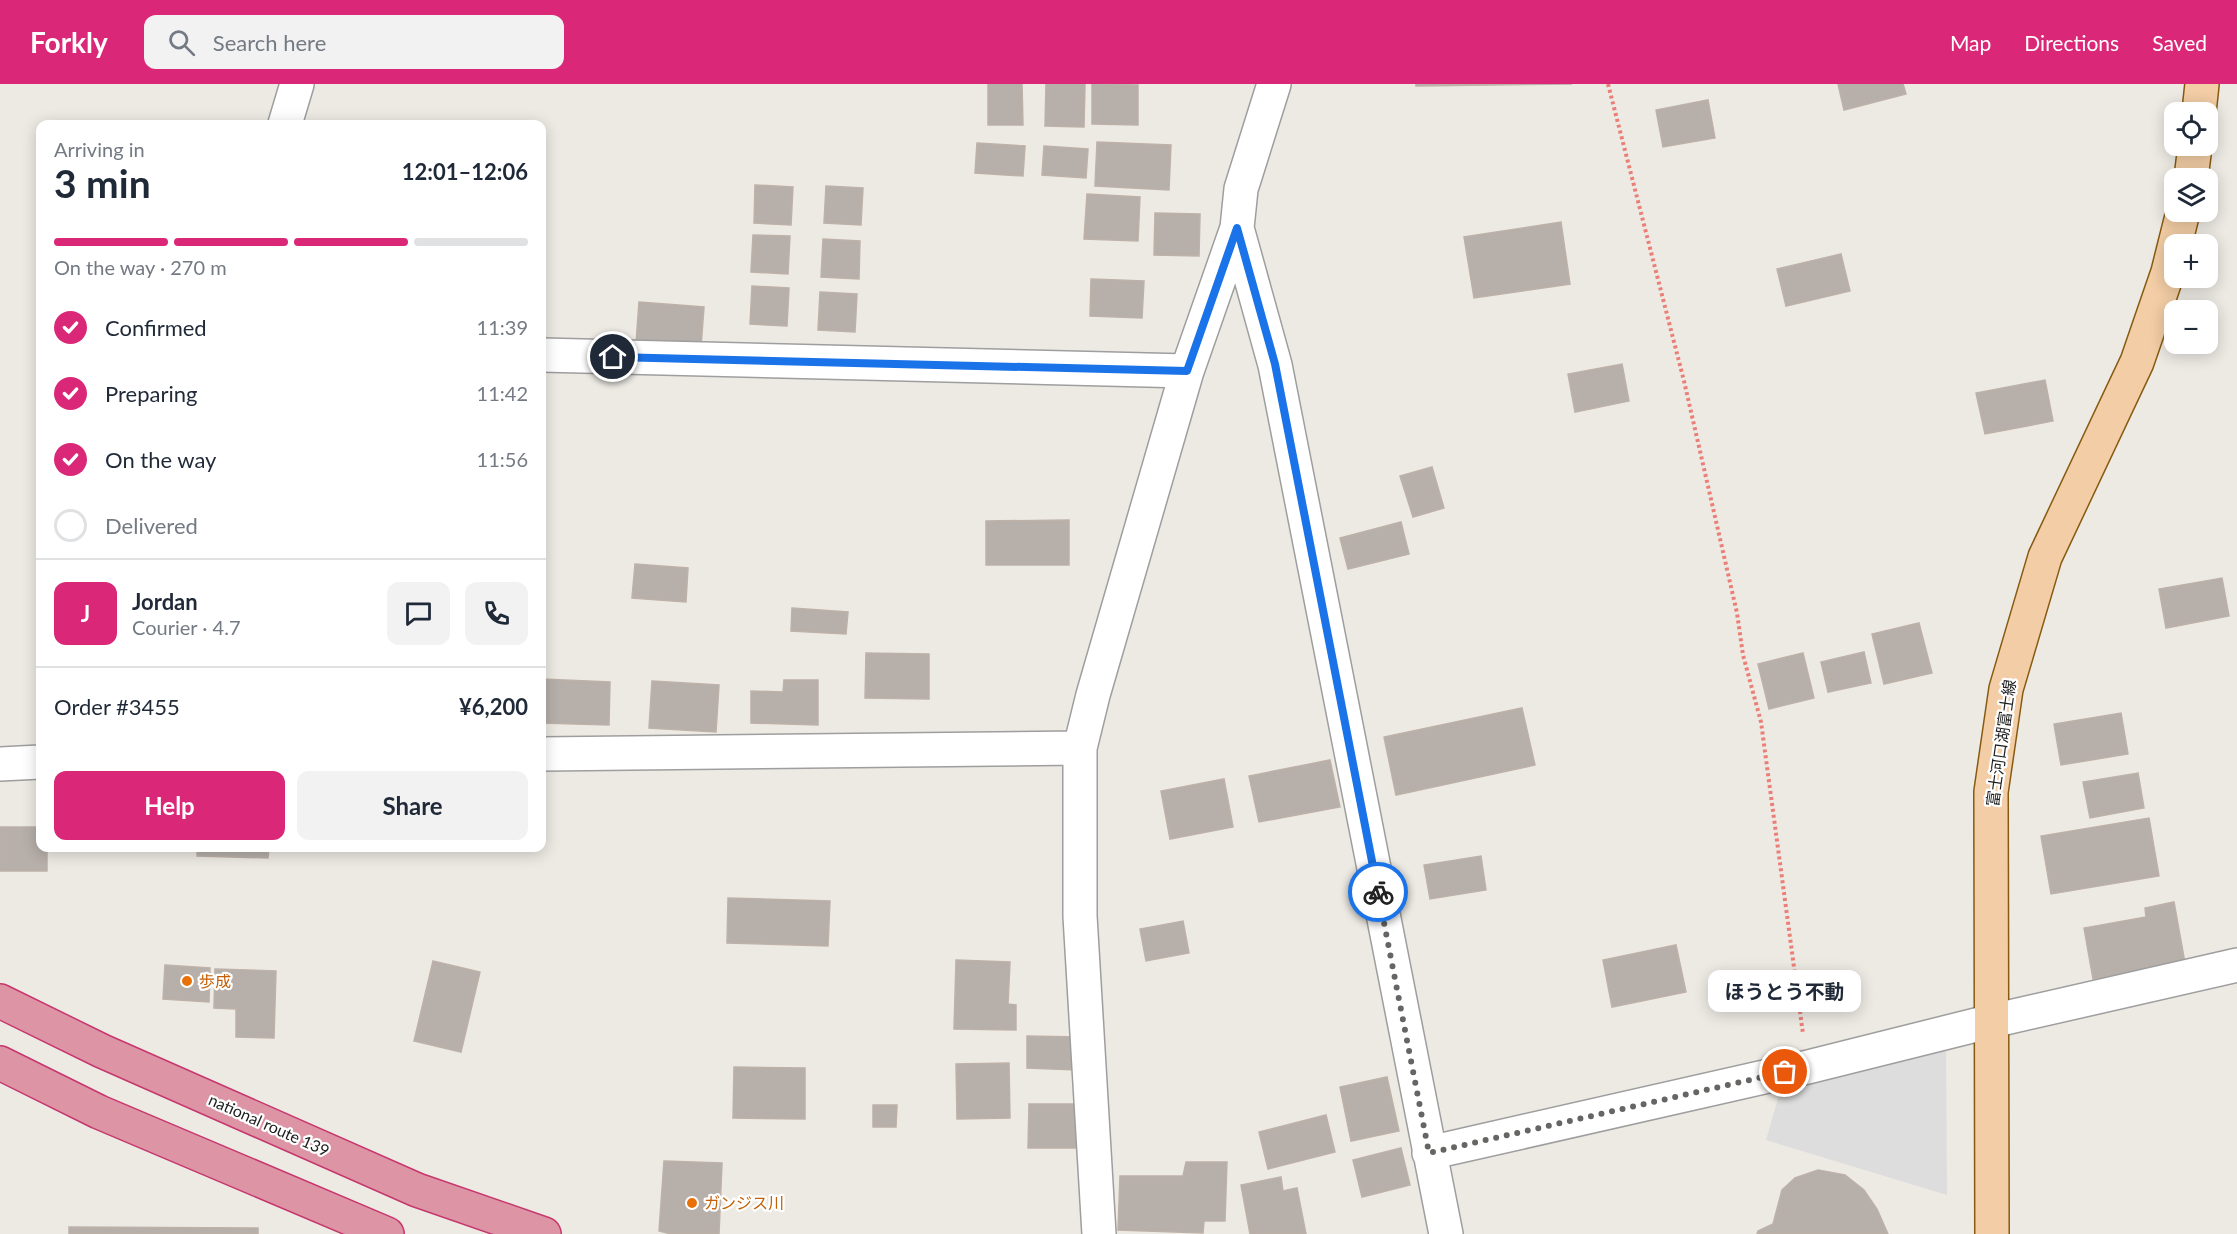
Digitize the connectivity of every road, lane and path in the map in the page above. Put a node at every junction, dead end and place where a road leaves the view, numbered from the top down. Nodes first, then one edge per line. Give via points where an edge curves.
1 (297, 84) edge
2 (1274, 84) edge
3 (1608, 84) edge
4 (2202, 84) edge
5 (2200, 102) edge
6 (286, 120) edge
7 (2180, 222) edge
8 (1237, 228) junction
9 (546, 355) edge
10 (1187, 371) junction
11 (1080, 748) junction
12 (546, 754) edge
13 (36, 762) edge
14 (0, 764) edge
15 (2237, 965) edge
16 (0, 1001) edge
17 (1992, 1021) junction
18 (0, 1063) edge
19 (1808, 1067) junction
20 (1429, 1153) junction
21 (387, 1234) edge
22 (544, 1234) edge
23 (1099, 1234) edge
24 (1446, 1234) edge
25 (1992, 1234) edge

1 - 6 street
2 - 8 street via 1241,189
3 - 19 path via 1684,381 1761,722
4 - 5 main road
7 - 17 main road, 富士河口湖富士線 via 2137,362 2045,557 2006,689 1991,792
8 - 10 street
8 - 20 street via 1275,364
9 - 10 street
10 - 11 street
11 - 12 street
11 - 23 street via 1080,916
13 - 14 street
15 - 17 street
16 - 22 highway, national route 139 via 102,1051 417,1190
17 - 19 street
17 - 25 main road, 富士河口湖富士線
18 - 21 highway via 99,1112
19 - 20 street
20 - 24 street

